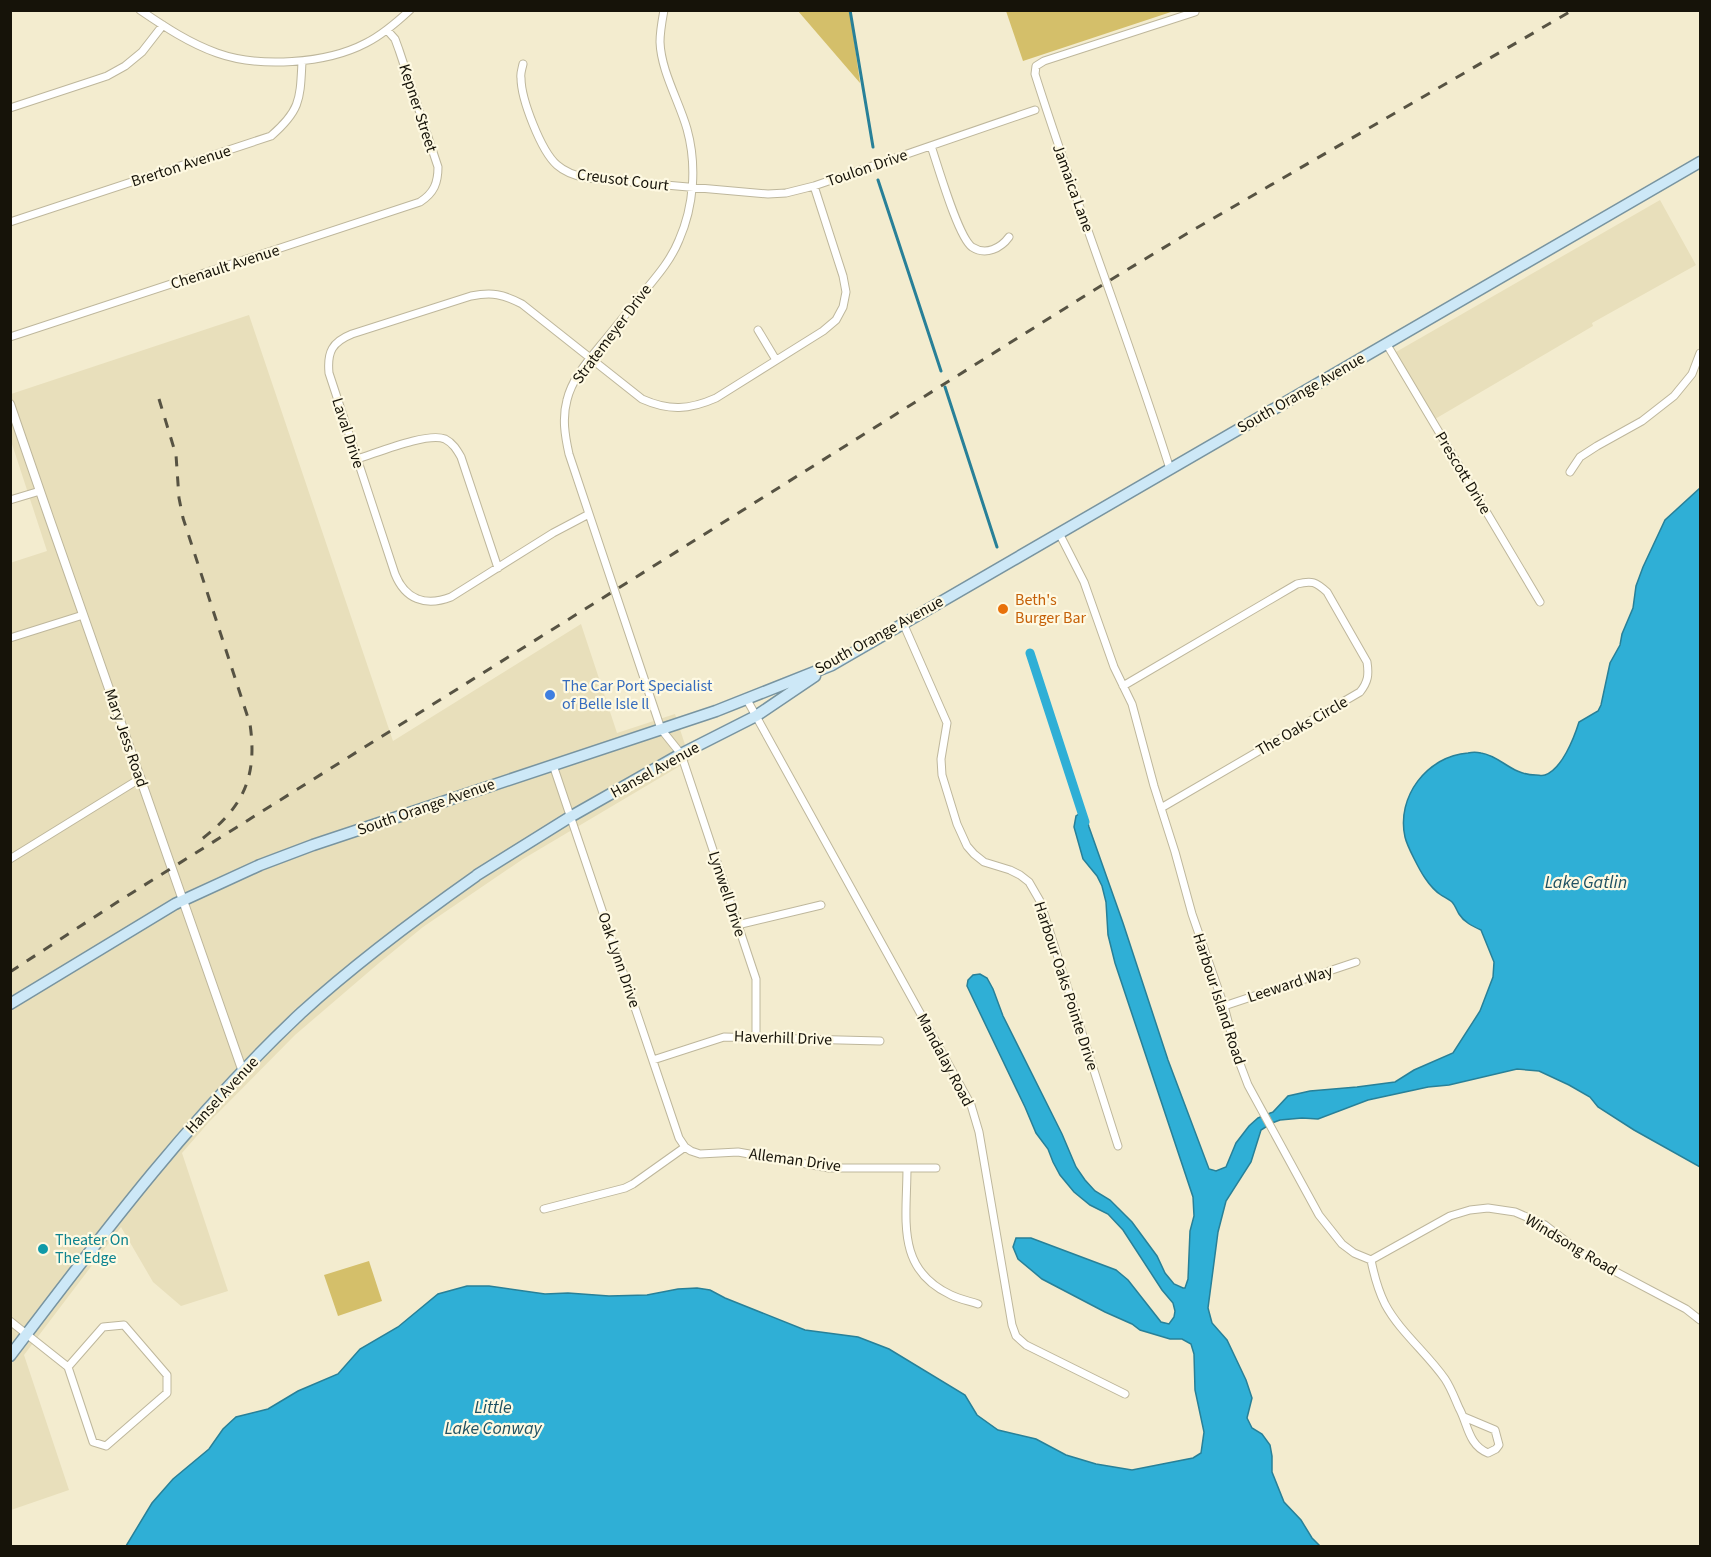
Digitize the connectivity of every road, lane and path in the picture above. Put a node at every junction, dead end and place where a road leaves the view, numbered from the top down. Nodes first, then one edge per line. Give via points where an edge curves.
1 (140, 10) edge
2 (410, 10) edge
3 (664, 10) edge
4 (1195, 12) dead end
5 (163, 25) junction
6 (387, 30) junction
7 (302, 62) junction
8 (523, 64) dead end
9 (10, 108) edge
10 (1035, 110) dead end
11 (932, 146) junction
12 (1701, 162) edge
13 (814, 186) junction
14 (435, 188) joint
15 (693, 188) junction
16 (10, 222) edge
17 (1009, 237) dead end
18 (758, 330) dead end
19 (10, 337) edge
20 (1386, 344) junction
21 (1701, 353) edge
22 (591, 358) junction
23 (776, 360) junction
24 (10, 404) edge
25 (357, 459) junction
26 (1170, 469) junction
27 (1570, 472) dead end
28 (40, 491) junction
29 (10, 500) edge
30 (589, 514) junction
31 (1059, 533) junction
32 (498, 568) junction
33 (1540, 602) dead end
34 (83, 615) junction
35 (903, 623) junction
36 (10, 638) edge
37 (832, 665) junction
38 (1123, 686) junction
39 (746, 698) junction
40 (756, 716) junction
41 (661, 729) junction
42 (681, 754) junction
43 (553, 765) junction
44 (141, 778) junction
45 (1161, 808) junction
46 (570, 817) junction
47 (10, 859) edge
48 (184, 900) junction
49 (821, 905) dead end
50 (738, 925) junction
51 (1356, 962) dead end
52 (10, 1004) edge
53 (1224, 1006) junction
54 (756, 1037) junction
55 (880, 1041) dead end
56 (653, 1060) junction
57 (243, 1072) junction
58 (1118, 1146) dead end
59 (688, 1149) junction
60 (907, 1168) junction
61 (936, 1168) dead end
62 (544, 1209) dead end
63 (1371, 1260) junction
64 (978, 1304) dead end
65 (1701, 1320) edge
66 (10, 1321) edge
67 (27, 1334) junction
68 (10, 1356) edge
69 (69, 1367) junction
70 (1125, 1394) dead end
71 (1464, 1417) junction

1 - 5 street
2 - 6 street
3 - 15 street, Stratemeyer Drive via 660,44 687,128
4 - 26 street, Jamaica Lane via 1044,61 1036,66 1035,74
5 - 7 street via 219,54
5 - 9 street via 125,66
6 - 7 street via 346,52
6 - 14 street, Kepner Street via 395,39 438,167
7 - 16 street, Brerton Avenue via 301,94 295,110 271,136
8 - 15 street, Creusot Court via 522,87 535,128 541,144 558,166 587,178
10 - 11 street, Toulon Drive
11 - 13 street, Toulon Drive
11 - 17 street via 961,233 972,247 997,249
12 - 20 main road, South Orange Avenue
13 - 15 street, Toulon Drive via 768,194
13 - 23 street, Laval Drive via 843,276 843,307 823,331
14 - 19 street, Chenault Avenue via 420,202
15 - 22 street, Stratemeyer Drive via 680,240 668,261
18 - 23 street
20 - 26 main road, South Orange Avenue
20 - 33 street, Prescott Drive
21 - 27 street via 1692,374 1674,396 1642,422 1580,457
22 - 23 street, Laval Drive via 642,399 674,408 716,398
22 - 25 street, Laval Drive via 522,303 486,293 342,338 330,351 329,373
22 - 30 street, Stratemeyer Drive via 572,385 564,417 569,454
24 - 28 street, Mary Jess Road
25 - 32 street via 430,437 447,440 461,457
25 - 32 street, Laval Drive via 395,574 406,592 426,602 440,601
26 - 31 main road, South Orange Avenue
28 - 29 street
28 - 34 street, Mary Jess Road
30 - 32 street, Laval Drive
30 - 41 street, Stratemeyer Drive
31 - 35 main road, South Orange Avenue
31 - 38 street, Harbour Island Road via 1084,582
34 - 36 street
34 - 44 street, Mary Jess Road
35 - 37 main road, South Orange Avenue
35 - 58 street, Harbour Oaks Pointe Drive via 947,723 942,775 957,824 974,854 984,862 1020,875 1040,901
37 - 39 main road, South Orange Avenue
37 - 40 main road, Hansel Avenue
38 - 45 street, Harbour Island Road
38 - 45 street, The Oaks Circle via 1308,581 1327,592 1367,662 1369,673 1360,692
39 - 40 street, Mandalay Road
39 - 41 main road, South Orange Avenue
40 - 42 main road, Hansel Avenue
40 - 70 street, Mandalay Road via 971,1105 1016,1336 1026,1345
41 - 42 street
41 - 43 main road, South Orange Avenue
42 - 46 main road, Hansel Avenue
42 - 50 street, Lynwell Drive
43 - 46 street, Oak Lynn Drive
43 - 48 main road, South Orange Avenue via 284,856
44 - 47 street
44 - 48 street, Mary Jess Road
45 - 53 street, Harbour Island Road
46 - 56 street, Oak Lynn Drive
46 - 57 main road, Hansel Avenue via 477,875 399,931 300,1015
48 - 52 main road, South Orange Avenue
48 - 57 street, Mary Jess Road
49 - 50 street
50 - 54 street, Lynwell Drive via 756,980
51 - 53 street, Leeward Way
53 - 63 street, Harbour Island Road via 1248,1085 1319,1215 1342,1244
54 - 55 street, Haverhill Drive
54 - 56 street, Haverhill Drive via 724,1037
56 - 59 street, Oak Lynn Drive via 679,1138
57 - 67 main road, Hansel Avenue via 157,1167
59 - 60 street, Alleman Drive via 700,1154 738,1152 829,1168
59 - 62 street via 625,1188
60 - 61 street, Alleman Drive
60 - 64 street via 907,1232 915,1264 936,1287
63 - 65 street, Windsong Road via 1450,1216 1488,1208 1515,1212 1545,1225 1584,1255
63 - 71 street via 1386,1306 1446,1380
66 - 67 street
67 - 68 main road, Hansel Avenue
67 - 69 street
69 - 69 street via 93,1442 106,1446 167,1393 167,1374 124,1325 103,1327
71 - 71 street via 1475,1445 1488,1452 1500,1445 1495,1430

